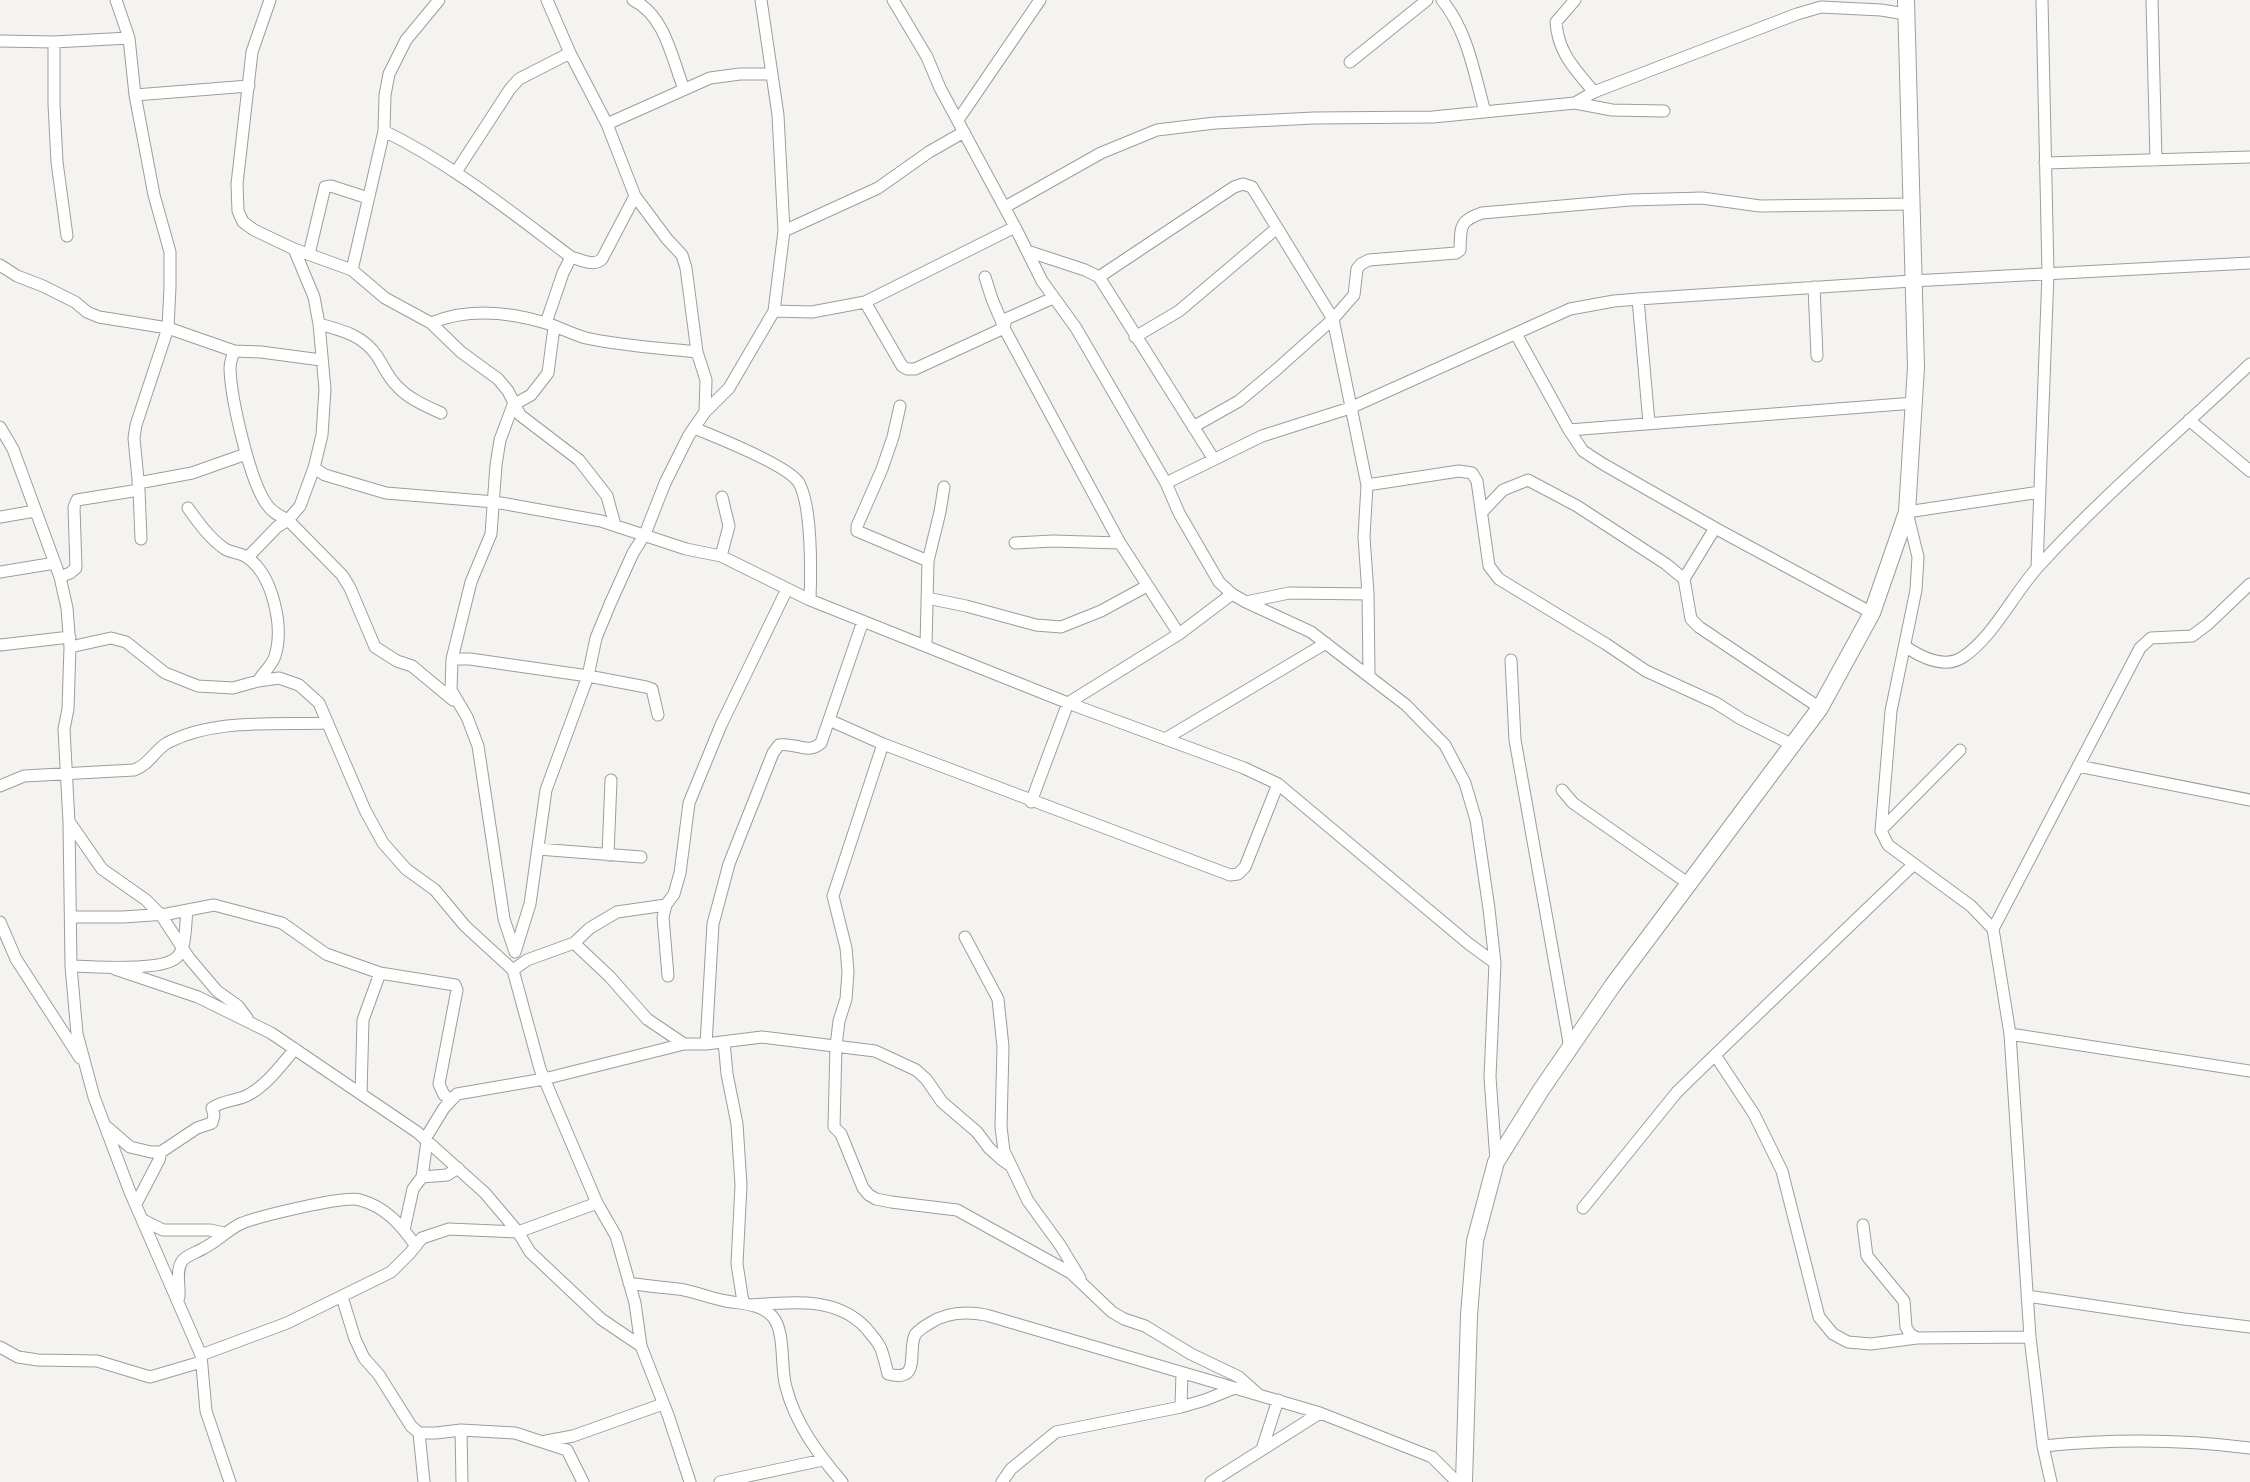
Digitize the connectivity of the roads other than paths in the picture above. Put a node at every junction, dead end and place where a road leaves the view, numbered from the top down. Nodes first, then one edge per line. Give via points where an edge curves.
1 (116, 0) edge
2 (270, 0) edge
3 (439, 0) edge
4 (547, 0) edge
5 (633, 0) edge
6 (761, 0) edge
7 (893, 0) edge
8 (1040, 0) edge
9 (1427, 0) edge
10 (1442, 0) edge
11 (1575, 0) edge
12 (2042, 0) edge
13 (2152, 0) edge
14 (1820, 3) edge
15 (1906, 7) edge
16 (129, 38) junction
17 (0, 41) edge
18 (54, 42) junction
19 (570, 53) junction
20 (1350, 62) dead end
21 (771, 74) junction
22 (249, 86) junction
23 (684, 89) junction
24 (1594, 92) junction
25 (135, 95) junction
26 (1575, 103) junction
27 (1664, 111) dead end
28 (1485, 112) junction
29 (958, 120) junction
30 (607, 124) junction
31 (384, 131) junction
32 (964, 132) junction
33 (2250, 157) edge
34 (2156, 160) junction
35 (2045, 163) junction
36 (456, 172) junction
37 (635, 196) junction
38 (368, 198) junction
39 (1910, 204) junction
40 (1005, 207) junction
41 (1015, 227) junction
42 (1277, 228) junction
43 (784, 231) junction
44 (67, 236) dead end
45 (294, 249) junction
46 (1027, 251) junction
47 (309, 254) junction
48 (571, 257) junction
49 (2250, 263) edge
50 (0, 265) edge
51 (352, 270) junction
52 (2048, 273) junction
53 (985, 277) dead end
54 (1099, 277) junction
55 (1912, 281) junction
56 (1814, 287) junction
57 (1053, 298) junction
58 (1638, 299) junction
59 (865, 302) junction
60 (774, 311) junction
61 (1333, 319) junction
62 (431, 323) junction
63 (319, 324) junction
64 (550, 325) junction
65 (1004, 327) junction
66 (168, 328) junction
67 (1516, 334) junction
68 (1135, 337) junction
69 (234, 351) junction
70 (697, 352) junction
71 (1817, 356) dead end
72 (321, 360) junction
73 (2250, 364) edge
74 (1914, 403) junction
75 (513, 405) junction
76 (900, 406) dead end
77 (1350, 408) junction
78 (705, 412) junction
79 (441, 413) dead end
80 (2189, 420) junction
81 (1649, 423) junction
82 (0, 427) edge
83 (1193, 427) junction
84 (694, 428) junction
85 (1569, 430) junction
86 (246, 454) junction
87 (1213, 458) junction
88 (314, 468) junction
89 (2250, 471) edge
90 (1166, 483) junction
91 (1367, 485) junction
92 (139, 487) junction
93 (944, 487) dead end
94 (2040, 492) junction
95 (722, 497) dead end
96 (495, 502) junction
97 (188, 508) dead end
98 (35, 511) junction
99 (1482, 512) junction
100 (1907, 512) junction
101 (0, 517) edge
102 (288, 520) junction
103 (615, 525) junction
104 (1715, 528) junction
105 (645, 534) junction
106 (141, 539) dead end
107 (1015, 543) dead end
108 (1120, 543) junction
109 (721, 556) junction
110 (248, 557) junction
111 (928, 561) junction
112 (55, 563) junction
113 (2037, 568) junction
114 (0, 572) edge
115 (60, 577) junction
116 (1684, 579) junction
117 (2250, 584) edge
118 (1147, 586) junction
119 (787, 589) junction
120 (1232, 594) junction
121 (1368, 594) junction
122 (927, 598) junction
123 (810, 600) junction
124 (1246, 602) junction
125 (1872, 613) junction
126 (863, 621) junction
127 (1179, 634) junction
128 (70, 642) junction
129 (1326, 643) junction
130 (0, 645) edge
131 (926, 646) junction
132 (1906, 647) junction
133 (452, 659) junction
134 (1511, 660) dead end
135 (1369, 674) junction
136 (588, 676) junction
137 (258, 681) junction
138 (456, 703) junction
139 (1068, 703) junction
140 (1820, 708) junction
141 (658, 715) dead end
142 (829, 720) junction
143 (328, 723) junction
144 (1165, 739) junction
145 (883, 744) junction
146 (1793, 745) junction
147 (1960, 750) dead end
148 (2078, 766) junction
149 (66, 772) junction
150 (611, 780) dead end
151 (1278, 784) junction
152 (0, 786) edge
153 (1562, 790) dead end
154 (2250, 800) edge
155 (1031, 802) junction
156 (69, 822) junction
157 (1881, 831) junction
158 (538, 849) junction
159 (608, 855) junction
160 (641, 857) dead end
161 (1914, 864) junction
162 (1689, 884) junction
163 (666, 905) junction
164 (187, 911) junction
165 (161, 915) junction
166 (72, 917) junction
167 (0, 922) edge
168 (1993, 929) junction
169 (965, 937) dead end
170 (574, 943) junction
171 (183, 949) junction
172 (515, 952) junction
173 (1495, 963) junction
174 (71, 966) junction
175 (511, 967) junction
176 (115, 969) junction
177 (380, 973) junction
178 (668, 976) dead end
179 (250, 1022) junction
180 (2010, 1034) junction
181 (724, 1042) junction
182 (684, 1044) junction
183 (706, 1044) junction
184 (836, 1046) junction
185 (1570, 1048) junction
186 (295, 1049) junction
187 (1715, 1055) junction
188 (84, 1065) junction
189 (2250, 1071) edge
190 (544, 1079) junction
191 (361, 1094) junction
192 (451, 1099) junction
193 (105, 1125) junction
194 (426, 1140) junction
195 (161, 1152) junction
196 (1496, 1162) junction
197 (1008, 1164) junction
198 (458, 1168) junction
199 (422, 1177) junction
200 (597, 1203) junction
201 (136, 1204) junction
202 (1583, 1208) dead end
203 (142, 1220) junction
204 (1863, 1225) dead end
205 (404, 1230) junction
206 (518, 1232) junction
207 (224, 1233) junction
208 (416, 1246) junction
209 (629, 1283) junction
210 (1085, 1285) junction
211 (2027, 1296) junction
212 (342, 1297) junction
213 (179, 1301) junction
214 (747, 1304) junction
215 (2250, 1327) edge
216 (2030, 1337) junction
217 (1917, 1338) junction
218 (641, 1346) junction
219 (0, 1347) edge
220 (201, 1358) junction
221 (1182, 1373) junction
222 (1235, 1388) junction
223 (1259, 1395) junction
224 (1278, 1400) junction
225 (663, 1404) junction
226 (1181, 1407) junction
227 (1320, 1413) junction
228 (461, 1430) junction
229 (419, 1433) junction
230 (545, 1441) junction
231 (2043, 1446) junction
232 (2250, 1448) edge
233 (1262, 1449) junction
234 (823, 1460) junction
235 (230, 1482) edge
236 (424, 1482) edge
237 (462, 1482) edge
238 (583, 1482) edge
239 (690, 1482) edge
240 (720, 1482) edge
241 (842, 1482) edge
242 (1002, 1482) edge
243 (1211, 1482) edge
244 (1457, 1482) edge
245 (1464, 1482) edge
246 (2051, 1482) edge

1 - 16 street
2 - 22 street via 252,52
3 - 31 street via 406,40 389,74
4 - 19 street
5 - 23 street via 658,21
6 - 21 street
7 - 29 street
8 - 29 street
9 - 20 street
10 - 28 street via 1465,38
11 - 24 street via 1556,22 1557,34 1567,61
12 - 35 street
13 - 34 street
14 - 15 street via 1881,10
14 - 24 street
15 - 39 street
16 - 18 street
16 - 25 street
17 - 18 street
18 - 44 street via 57,162
19 - 30 street
19 - 36 street via 519,79
21 - 23 street via 710,78
21 - 43 street
22 - 25 street
22 - 45 street via 238,211 254,230
23 - 30 street
24 - 26 street
25 - 66 street via 170,252
26 - 27 street
26 - 28 street
28 - 40 street via 1157,130 1101,153
29 - 32 street
30 - 37 street
31 - 36 street
31 - 38 street
32 - 40 street
32 - 43 street via 878,188
33 - 34 street
34 - 35 street
35 - 52 street
36 - 48 street
37 - 48 street via 598,263
37 - 70 street via 682,255
38 - 47 street via 325,187
38 - 51 street
39 - 55 street
39 - 61 street via 1760,206 1702,198 1482,213 1464,221 1456,253 1361,264 1354,295
40 - 41 street
41 - 46 street
41 - 59 street
42 - 54 street via 1252,187 1243,184
42 - 61 street
42 - 68 street via 1179,311
43 - 60 street
45 - 47 street
45 - 63 street
46 - 54 street
46 - 57 street
47 - 51 street
48 - 64 street
49 - 52 street
50 - 66 street via 99,317
51 - 62 street via 385,298
52 - 55 street
52 - 94 street
53 - 65 street
54 - 68 street
55 - 56 street
55 - 74 street
56 - 58 street
56 - 71 street
57 - 65 street via 1006,319
57 - 90 street
58 - 67 street via 1570,309
58 - 81 street
59 - 60 street via 812,312
59 - 65 street via 907,369
60 - 78 street via 729,388
61 - 77 street
61 - 83 street via 1239,401
62 - 64 street via 464,313
62 - 75 street via 498,379
63 - 72 street
63 - 79 street via 362,341 399,389
64 - 70 street via 586,338
64 - 75 street via 548,373 531,395
65 - 108 street
66 - 69 street
66 - 92 street via 136,425
67 - 77 street
67 - 85 street
68 - 83 street
69 - 72 street
69 - 86 street via 231,379
70 - 78 street via 706,380
72 - 88 street via 325,389
73 - 80 street
74 - 81 street
74 - 100 street
75 - 96 street via 500,440
75 - 103 street via 595,478
76 - 111 street via 857,531
77 - 87 street
77 - 91 street
78 - 84 street
80 - 89 street
80 - 113 street
81 - 85 street
82 - 98 street
83 - 87 street
84 - 105 street
84 - 123 street via 732,442 797,480 807,521
85 - 104 street via 1583,451
86 - 92 street
86 - 102 street via 259,493 268,507
87 - 90 street
88 - 96 street via 386,493
88 - 102 street via 300,506
90 - 120 street via 1211,570
91 - 99 street via 1472,473
91 - 121 street
92 - 106 street
92 - 115 street via 77,500 76,568
93 - 111 street
94 - 100 street
94 - 113 street
95 - 109 street via 729,526
96 - 103 street
96 - 133 street via 491,534 471,582
97 - 110 street via 225,548
98 - 101 street
98 - 112 street
99 - 116 street via 1503,490 1528,480 1577,506
99 - 146 street via 1489,566 1499,579 1646,671
100 - 125 street
100 - 132 street via 1918,557
102 - 110 street
102 - 138 street via 342,575 375,647 412,666
103 - 105 street
104 - 116 street
104 - 125 street
105 - 109 street
105 - 136 street via 596,638
107 - 108 street
108 - 118 street
109 - 119 street
110 - 137 street via 268,584 277,624 275,657
111 - 122 street
112 - 114 street
112 - 115 street
113 - 132 street via 1960,659 1922,658
115 - 128 street
116 - 140 street via 1691,619 1699,627
117 - 148 street via 2192,636 2151,638 2140,648
118 - 122 street via 1061,627
118 - 127 street
119 - 123 street
119 - 163 street via 689,803 680,873
120 - 124 street
120 - 127 street
121 - 124 street via 1289,593
121 - 135 street
122 - 131 street
123 - 126 street
124 - 129 street
125 - 140 street
126 - 131 street
126 - 142 street
127 - 139 street
128 - 130 street
128 - 137 street via 126,642 165,673 198,686 233,688
128 - 149 street
129 - 135 street
129 - 144 street
131 - 139 street
132 - 157 street via 1891,711
133 - 136 street
133 - 138 street
134 - 185 street via 1515,740
135 - 173 street via 1445,745 1465,783 1476,820
136 - 141 street via 652,689
136 - 158 street via 546,790
137 - 143 street via 279,678 299,685 319,703
138 - 172 street via 478,746 504,919
139 - 144 street
139 - 155 street
140 - 146 street
142 - 145 street
142 - 183 street via 815,749 787,744 773,753 729,864 713,924
143 - 149 street via 207,729 167,743 134,770
143 - 175 street via 383,843
144 - 151 street
145 - 155 street
145 - 184 street via 833,896 848,972
146 - 162 street
147 - 157 street
148 - 154 street
148 - 168 street
149 - 152 street via 24,776
149 - 156 street
150 - 159 street
151 - 155 street via 1245,867 1230,875
151 - 173 street
153 - 162 street
156 - 165 street via 102,869
156 - 166 street
157 - 161 street via 1888,845
158 - 159 street
158 - 172 street via 530,904
159 - 160 street
161 - 168 street
161 - 187 street
162 - 185 street
163 - 170 street via 617,912
163 - 178 street
164 - 165 street
164 - 171 street
164 - 177 street via 214,905 282,923 326,954
165 - 166 street
165 - 171 street
166 - 174 street
167 - 188 street via 16,959
168 - 180 street
169 - 197 street via 998,999 1001,1127
170 - 175 street
170 - 182 street via 647,1019
171 - 176 street via 166,963
171 - 179 street
172 - 175 street
173 - 196 street via 1490,1077
174 - 176 street
174 - 188 street
175 - 190 street
176 - 179 street via 198,997
177 - 191 street via 363,1020
177 - 192 street via 455,985 439,1084
179 - 186 street
180 - 189 street
180 - 211 street
181 - 183 street
181 - 184 street via 762,1037
181 - 214 street via 741,1185 737,1264
182 - 183 street
182 - 190 street
184 - 197 street via 875,1051 916,1070
184 - 210 street via 834,1127 869,1195 957,1210
185 - 196 street
186 - 191 street
186 - 195 street via 248,1096 216,1105 212,1123
187 - 202 street via 1677,1092
187 - 217 street via 1754,1114 1782,1171 1819,1317 1848,1342
188 - 193 street
190 - 192 street
190 - 200 street
191 - 194 street
192 - 194 street
193 - 195 street via 130,1147
193 - 201 street
194 - 198 street
194 - 199 street
195 - 201 street
196 - 245 street via 1475,1241
197 - 210 street
198 - 199 street via 447,1175
198 - 206 street
199 - 205 street via 413,1189
200 - 206 street
200 - 209 street via 616,1236
201 - 203 street
203 - 207 street via 163,1230
203 - 213 street
204 - 217 street via 1867,1256 1904,1301 1906,1327
205 - 207 street via 372,1204 342,1199 260,1217
205 - 208 street
206 - 208 street via 449,1229 422,1238
206 - 218 street via 530,1252 601,1319
207 - 213 street via 183,1260
208 - 212 street via 391,1272
209 - 214 street
209 - 218 street
210 - 223 street via 1112,1312 1239,1377
211 - 215 street
211 - 216 street
212 - 220 street
212 - 229 street via 364,1358
213 - 220 street
214 - 221 street via 814,1303 851,1315 880,1346 888,1374 894,1376 912,1367 916,1333 936,1319 964,1312
214 - 234 street via 764,1310 779,1326 785,1387 802,1429
216 - 217 street
216 - 231 street
218 - 225 street
219 - 220 street via 18,1357 97,1361 150,1377
220 - 235 street via 206,1411
221 - 222 street
221 - 226 street
222 - 223 street
222 - 226 street
223 - 224 street
224 - 227 street
224 - 233 street
225 - 230 street
225 - 239 street
226 - 242 street via 1056,1432
227 - 233 street
227 - 244 street via 1432,1457
228 - 229 street
228 - 230 street via 515,1433
228 - 237 street
229 - 236 street
230 - 238 street via 567,1450
231 - 232 street via 2118,1440
231 - 246 street
233 - 243 street
234 - 240 street
234 - 241 street

